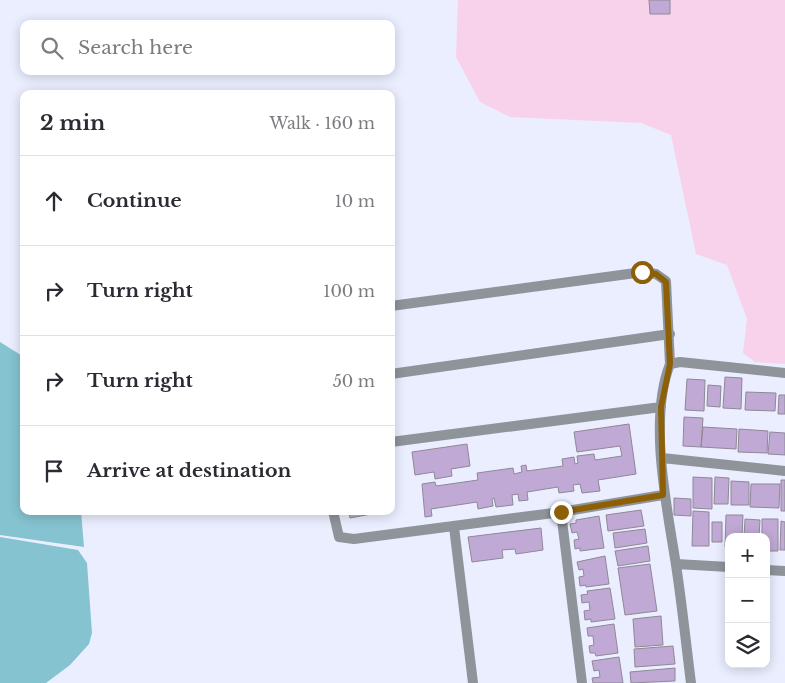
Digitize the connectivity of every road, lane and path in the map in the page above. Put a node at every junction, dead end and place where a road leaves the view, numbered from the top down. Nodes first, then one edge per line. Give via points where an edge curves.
1 (395, 305) edge
2 (670, 334) junction
3 (670, 364) junction
4 (395, 373) edge
5 (785, 373) edge
6 (661, 407) junction
7 (395, 441) edge
8 (662, 458) junction
9 (785, 471) edge
10 (663, 495) junction
11 (561, 512) junction
12 (334, 515) edge
13 (454, 527) junction
14 (676, 564) junction
15 (725, 567) edge
16 (770, 570) edge
17 (785, 571) edge
18 (473, 683) edge
19 (582, 683) edge
20 (691, 683) edge

1 - 2 street via 642,272 656,274 666,282
2 - 3 street
2 - 4 street
3 - 5 street via 680,362
3 - 6 street
6 - 7 street
6 - 8 street
8 - 9 street
8 - 10 street
10 - 11 street
10 - 14 street
11 - 13 street
11 - 19 street
12 - 13 street via 339,538 344,540
13 - 18 street
14 - 15 street
14 - 20 street
16 - 17 street

